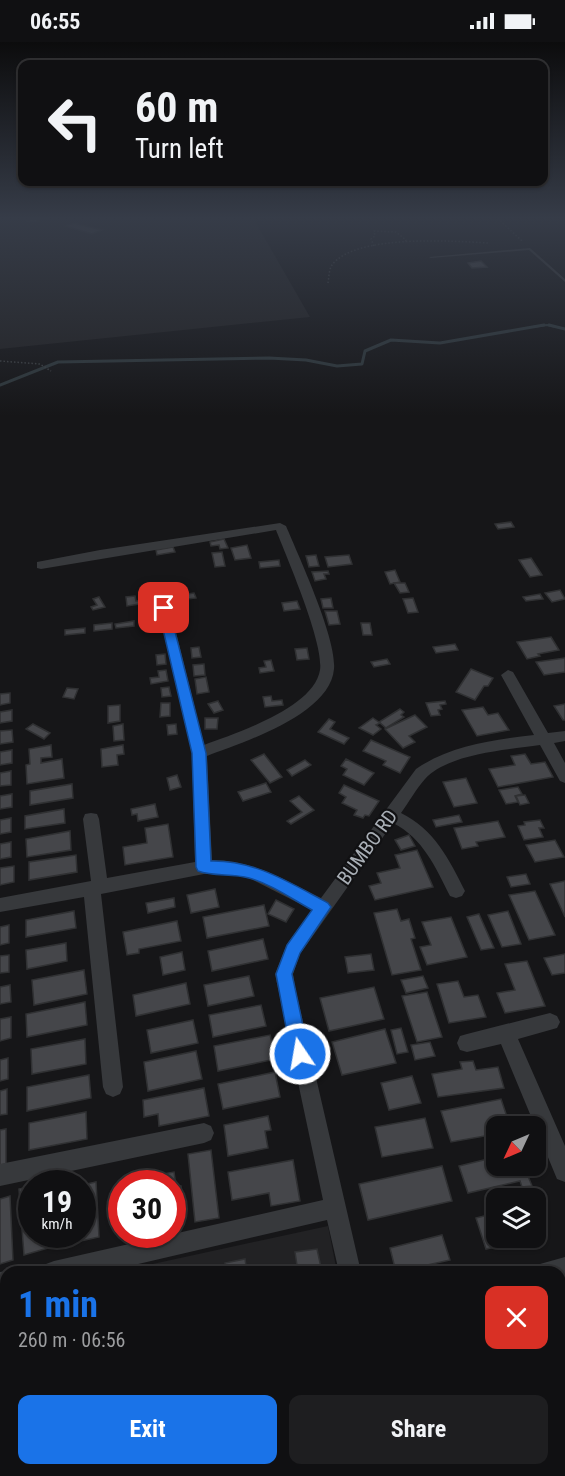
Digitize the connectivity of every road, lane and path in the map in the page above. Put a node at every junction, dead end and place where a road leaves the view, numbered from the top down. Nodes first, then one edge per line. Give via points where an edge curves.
1 (0, 362) edge
2 (51, 371) dead end
3 (41, 565) dead end
4 (164, 608) dead end
5 (508, 675) dead end
6 (565, 736) edge
7 (545, 740) junction
8 (199, 753) junction
9 (565, 777) edge
10 (391, 815) junction
11 (91, 819) dead end
12 (204, 867) junction
13 (96, 888) junction
14 (456, 891) dead end
15 (0, 905) edge
16 (323, 907) junction
17 (550, 1022) dead end
18 (506, 1033) junction
19 (467, 1043) dead end
20 (113, 1087) dead end
21 (204, 1133) dead end
22 (565, 1170) edge
23 (0, 1175) edge
24 (334, 1208) junction
25 (80, 1266) edge
26 (348, 1266) edge

1 - 2 path via 40,364
3 - 8 street via 108,551 280,526 306,590 327,669 322,682 298,707 252,732
4 - 8 street
5 - 7 street
6 - 7 street, BUMBO RD
7 - 9 street
7 - 10 street, BUMBO RD via 439,760 421,773
8 - 12 street
10 - 14 street via 416,828 428,840
10 - 16 street, BUMBO RD
11 - 13 street
12 - 13 street
12 - 16 street via 230,867 255,873
13 - 15 street
13 - 20 street
16 - 24 street, BUMBO RD via 293,950 284,974
17 - 18 street
18 - 19 street
18 - 22 street
21 - 23 street
24 - 25 street
24 - 26 street, BUMBO RD

